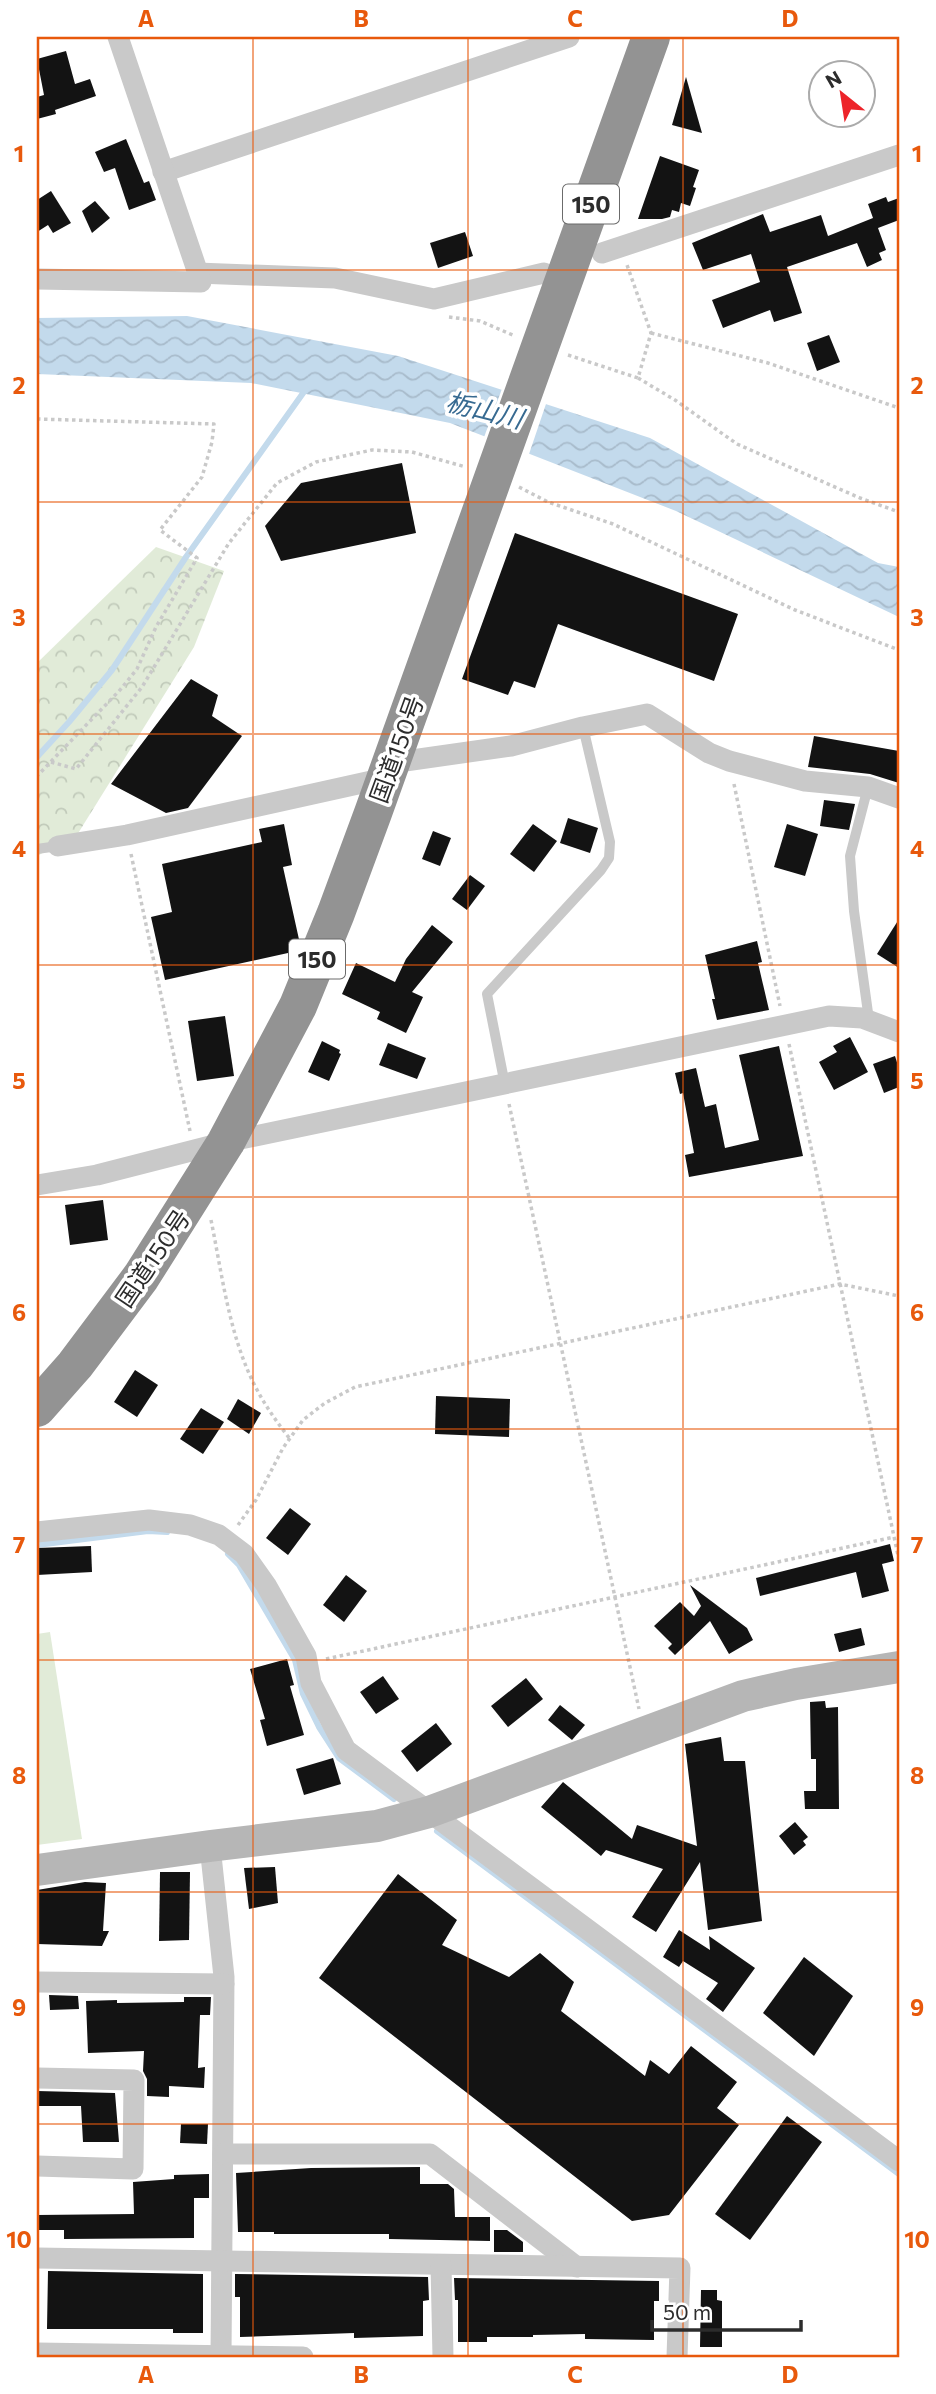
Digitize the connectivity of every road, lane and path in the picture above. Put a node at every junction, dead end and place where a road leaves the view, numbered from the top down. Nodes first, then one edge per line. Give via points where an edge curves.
1 (118, 37) edge
2 (651, 37) edge
3 (558, 38) edge
4 (899, 155) edge
5 (163, 172) junction
6 (612, 250) joint
7 (197, 272) junction
8 (544, 273) dead end
9 (37, 279) edge
10 (438, 315) dead end
11 (651, 333) junction
12 (536, 359) junction
13 (638, 378) junction
14 (899, 408) edge
15 (37, 419) edge
16 (497, 467) junction
17 (899, 512) edge
18 (899, 650) edge
19 (583, 727) junction
20 (729, 761) junction
21 (51, 762) junction
22 (388, 770) junction
23 (37, 776) edge
24 (868, 787) junction
25 (899, 798) edge
26 (127, 835) junction
27 (47, 848) edge
28 (869, 1020) junction
29 (785, 1026) junction
30 (899, 1032) edge
31 (505, 1085) junction
32 (210, 1146) junction
33 (37, 1185) edge
34 (195, 1193) junction
35 (841, 1284) junction
36 (899, 1296) edge
37 (561, 1344) junction
38 (41, 1397) edge
39 (290, 1439) junction
40 (37, 1532) edge
41 (894, 1537) junction
42 (227, 1541) junction
43 (899, 1560) edge
44 (615, 1597) junction
45 (307, 1663) junction
46 (899, 1667) edge
47 (645, 1733) junction
48 (429, 1812) junction
49 (210, 1846) junction
50 (37, 1870) edge
51 (37, 1982) edge
52 (224, 1984) junction
53 (37, 2078) edge
54 (223, 2154) junction
55 (899, 2161) edge
56 (37, 2166) edge
57 (37, 2258) edge
58 (222, 2262) junction
59 (441, 2265) junction
60 (577, 2267) junction
61 (37, 2353) edge
62 (69, 2355) edge
63 (221, 2355) junction
64 (303, 2357) edge
65 (443, 2357) edge
66 (677, 2357) edge

1 - 5 street
2 - 12 highway, 国道150号 / 150
3 - 5 street
4 - 6 street
5 - 7 street
6 - 11 path
7 - 8 street via 334,278 434,299
7 - 9 street via 201,282
10 - 12 path via 480,321
11 - 13 path
11 - 14 path via 768,363
12 - 13 path
12 - 16 highway, 国道150号 / 150
13 - 17 path via 737,444
15 - 21 path via 214,424 202,477 160,530 197,558 137,669
16 - 18 path via 548,502 613,524 794,610
16 - 21 path via 372,450 316,462 277,483 229,543 142,687 76,769
16 - 22 highway, 国道150号 / 150
19 - 20 street via 647,715
19 - 22 street
19 - 31 lane via 610,858 487,994
20 - 24 street via 805,781
20 - 29 path
21 - 23 path
22 - 26 street
22 - 32 highway, 国道150号 / 150 via 298,1006
24 - 25 street
24 - 28 lane via 850,856
26 - 27 street
26 - 32 path
28 - 29 street via 829,1016
28 - 30 street
29 - 31 street
29 - 35 path
31 - 32 street
31 - 37 path
32 - 33 street
32 - 34 highway, 国道150号 / 150
34 - 38 highway, 国道150号 / 150 via 141,1277 75,1365
34 - 39 path via 210,1216 236,1336 252,1381
35 - 36 path
35 - 37 path
35 - 41 path
37 - 39 path via 355,1387 303,1420
37 - 44 path
39 - 42 path
40 - 42 street via 149,1520 190,1525
41 - 43 path
41 - 44 path
42 - 45 street via 244,1554 266,1585
44 - 45 path
44 - 47 path
45 - 48 street via 310,1683 346,1750
46 - 47 street via 743,1696
47 - 48 street
48 - 49 street via 377,1826
48 - 55 street
49 - 50 street
49 - 52 street
51 - 52 street
52 - 54 street
53 - 56 street via 134,2080 132,2169
54 - 58 street
54 - 60 street via 430,2154
57 - 58 street
58 - 59 street
58 - 63 street
59 - 60 street
59 - 65 street
60 - 66 street via 680,2268
61 - 62 street
62 - 63 street
63 - 64 street

